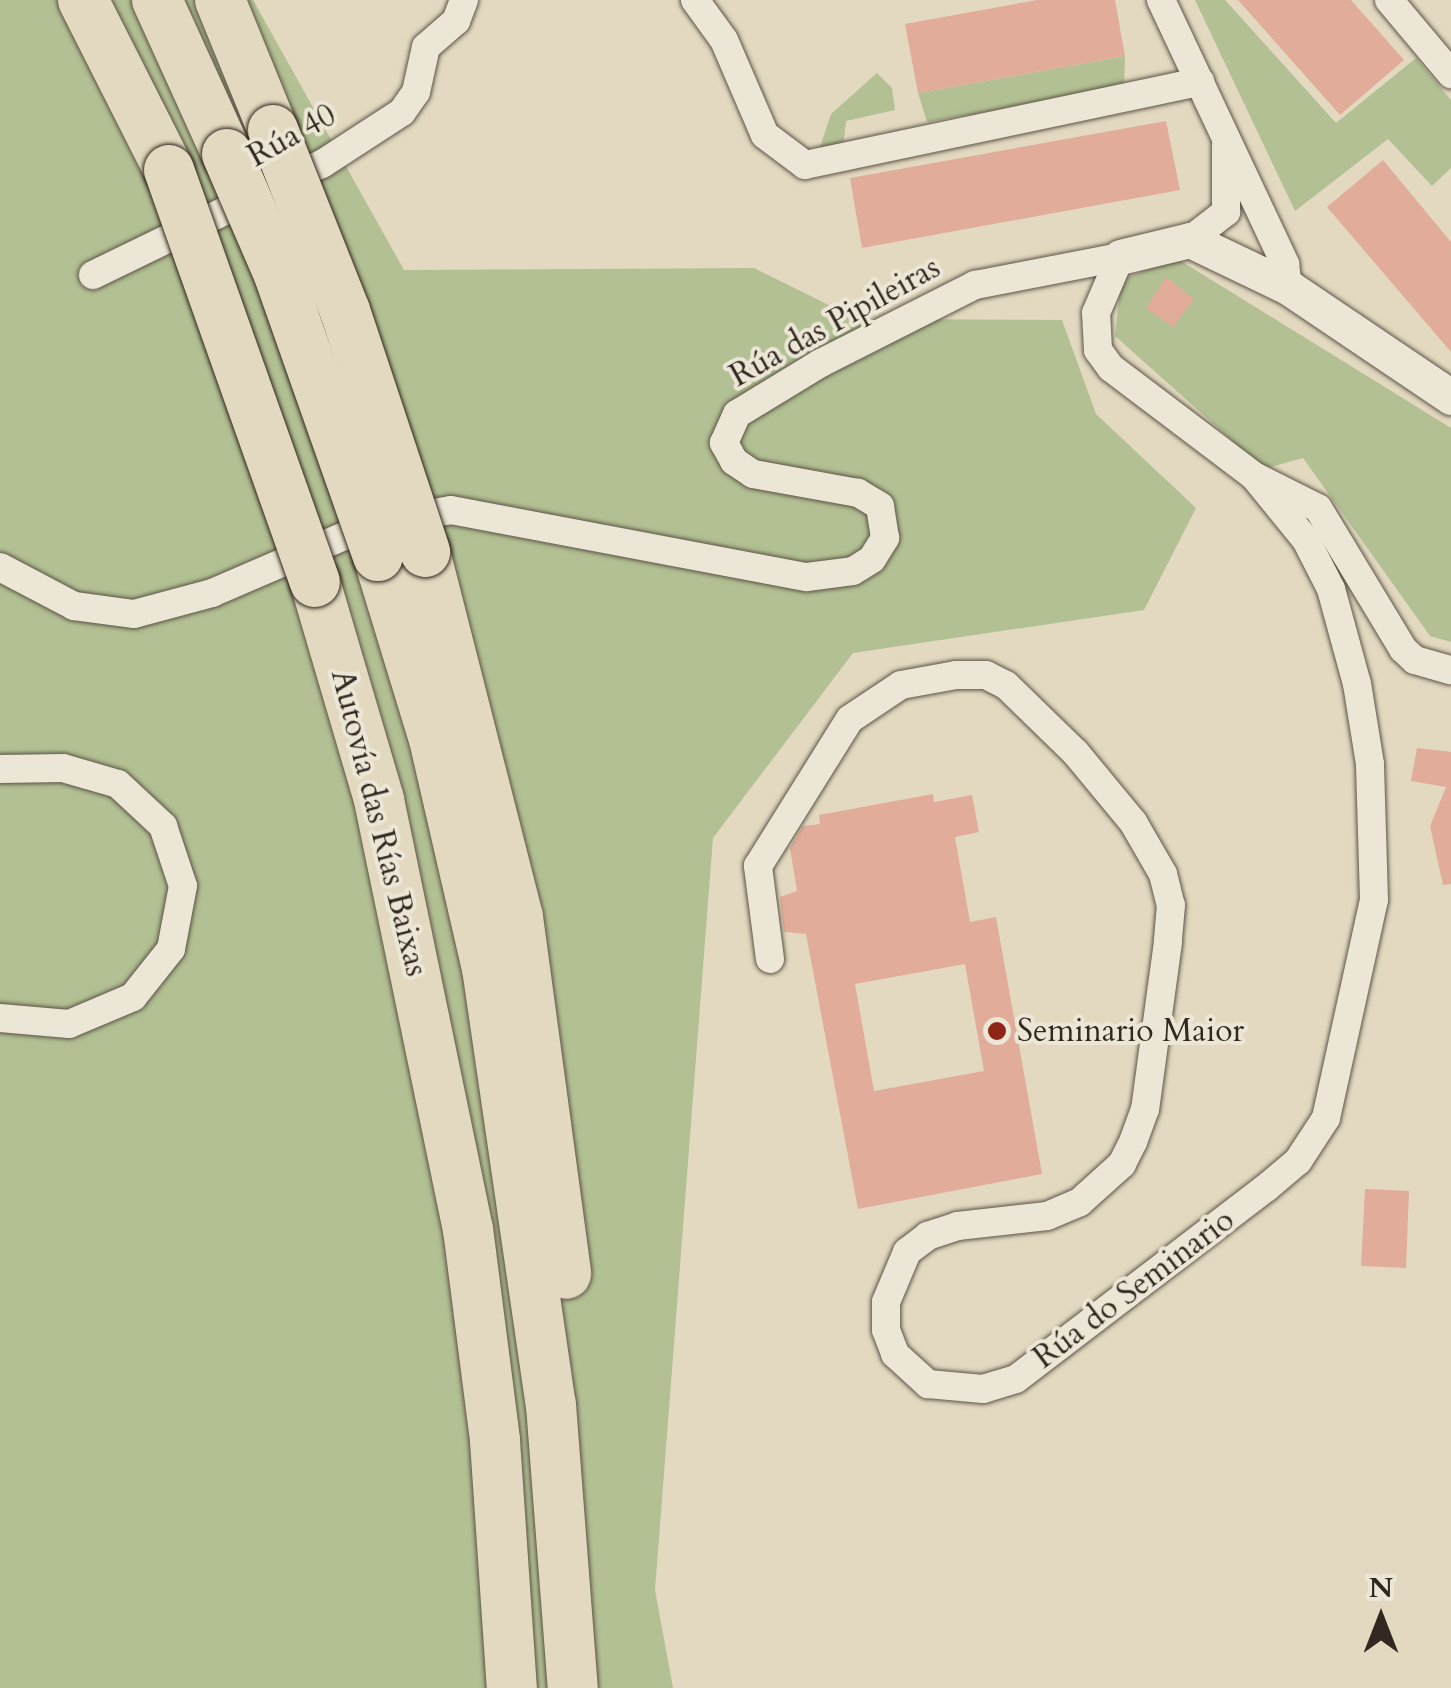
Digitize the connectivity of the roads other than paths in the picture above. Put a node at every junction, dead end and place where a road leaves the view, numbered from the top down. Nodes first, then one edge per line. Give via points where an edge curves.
1 (83, 0) edge
2 (156, 0) edge
3 (220, 0) edge
4 (464, 0) edge
5 (694, 0) edge
6 (1161, 0) edge
7 (1388, 0) edge
8 (1451, 74) edge
9 (1200, 82) junction
10 (1226, 138) junction
11 (1190, 240) junction
12 (1120, 257) junction
13 (93, 276) dead end
14 (1288, 287) junction
15 (1451, 396) edge
16 (1254, 476) junction
17 (401, 554) junction
18 (0, 566) edge
19 (1451, 670) edge
20 (0, 768) edge
21 (770, 959) dead end
22 (0, 1018) edge
23 (512, 1688) edge
24 (573, 1688) edge
25 (584, 1688) edge

1 - 23 highway, Autovía das Rías Baixas, bridge via 169,170 315,582 380,800 468,1229 495,1442
2 - 17 highway, bridge
3 - 17 highway, bridge via 345,310
4 - 13 street, Rúa 40 via 456,21 426,47 416,92 402,112 322,164
5 - 9 street via 724,40 776,148 806,165 834,162 870,146
6 - 9 street
7 - 8 street
9 - 10 street
10 - 11 street via 1226,212
10 - 14 street via 1285,264
11 - 12 street
11 - 14 street
12 - 16 street, Rúa do Seminario via 1096,313 1098,350 1111,368
12 - 18 street, Rúa das Pipileiras via 975,285 820,363 737,414 724,443 734,461 754,474 858,493 880,506 885,538 872,559 853,570 806,577 451,510 357,529 152,612 88,611
14 - 15 street
16 - 19 street via 1318,508 1403,649 1415,660
16 - 21 street, Rúa do Seminario via 1306,540 1331,589 1364,721 1377,846 1365,964 1338,1084 1326,1118 1298,1161 1016,1379 984,1390 928,1384 896,1354 886,1302 908,1252 958,1226 1047,1216 1080,1202 1122,1164 1146,1109 1171,905 1163,874 1133,822 1049,724 986,676 901,685 850,719 758,866
17 - 24 highway via 434,739 487,968 551,1405
17 - 25 highway via 518,916 561,1201 590,1620
20 - 22 street via 63,768 118,784 162,826 183,886 171,949 133,997 69,1024

